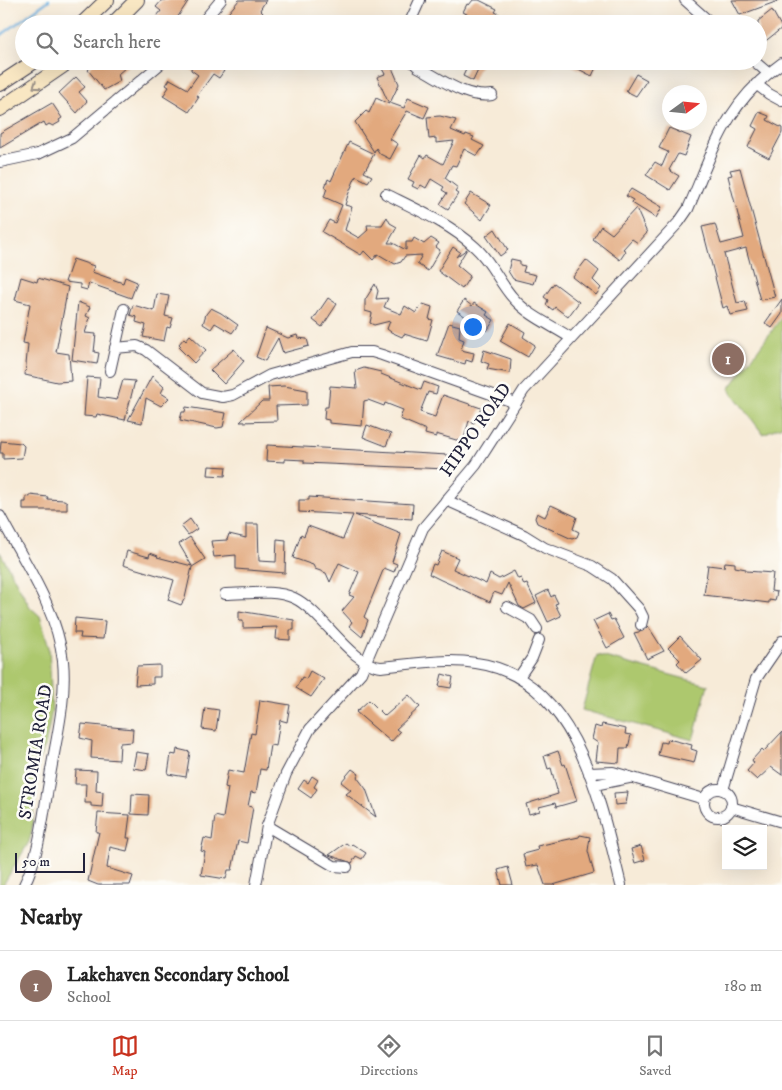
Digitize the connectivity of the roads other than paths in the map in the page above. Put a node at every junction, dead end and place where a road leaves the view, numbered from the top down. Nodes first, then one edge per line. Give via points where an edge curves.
1 (107, 0) edge
2 (137, 0) edge
3 (221, 0) edge
4 (420, 0) edge
5 (684, 0) edge
6 (91, 15) edge
7 (122, 15) edge
8 (208, 15) edge
9 (413, 15) edge
10 (702, 15) edge
11 (782, 63) edge
12 (21, 70) edge
13 (57, 70) edge
14 (153, 70) edge
15 (424, 70) edge
16 (764, 70) edge
17 (768, 73) junction
18 (0, 84) edge
19 (756, 84) junction
20 (492, 95) dead end
21 (782, 101) edge
22 (0, 108) edge
23 (0, 162) edge
24 (386, 194) dead end
25 (124, 309) dead end
26 (571, 338) junction
27 (115, 348) junction
28 (110, 371) dead end
29 (516, 402) junction
30 (446, 500) junction
31 (0, 516) edge
32 (225, 594) dead end
33 (507, 607) dead end
34 (641, 625) dead end
35 (537, 629) dead end
36 (539, 640) dead end
37 (782, 641) edge
38 (366, 661) junction
39 (518, 677) junction
40 (589, 773) junction
41 (633, 778) junction
42 (594, 785) junction
43 (723, 790) junction
44 (704, 800) junction
45 (731, 807) junction
46 (782, 822) edge
47 (267, 826) junction
48 (347, 867) dead end
49 (24, 885) edge
50 (256, 885) edge
51 (621, 885) edge

1 - 6 main road
2 - 7 main road
3 - 8 street
4 - 9 street
5 - 10 street
11 - 17 street, HIPPO ROAD
12 - 18 main road
13 -> 22 main road
14 - 23 street via 72,138 38,154
15 - 20 street via 469,94
16 - 17 street
17 - 19 street, HIPPO ROAD
19 - 21 street
19 - 26 street, HIPPO ROAD via 729,115 688,209 679,222
24 - 26 street via 468,241 489,262 522,307
25 - 27 street
26 - 29 street, HIPPO ROAD
27 - 28 street
27 - 29 street via 137,346 146,350 192,386 212,396 232,395 278,372 362,351
29 - 30 street, HIPPO ROAD via 476,465
30 - 34 street via 524,535 545,548 592,566 618,584 639,609 643,617
30 - 38 street, HIPPO ROAD via 415,542
31 - 49 street, STROMIA ROAD via 45,599 54,620 63,662 59,721 37,850
32 - 38 street via 275,594 297,600 311,609 350,650
33 - 35 street via 532,620
36 - 39 street via 532,658
37 - 43 street via 756,679
38 - 39 street via 381,668 437,662 478,663
38 - 47 street, HIPPO ROAD via 358,677 307,733 281,784
39 - 40 street via 535,688 564,721
40 - 41 street via 613,772
40 - 42 street
41 - 42 street
41 - 44 street
42 - 51 street
43 - 44 street via 713,790
43 - 45 street via 729,795
44 - 45 street via 705,809 712,816 726,815
45 - 46 street
47 - 48 street via 334,866
47 - 50 street, HIPPO ROAD

